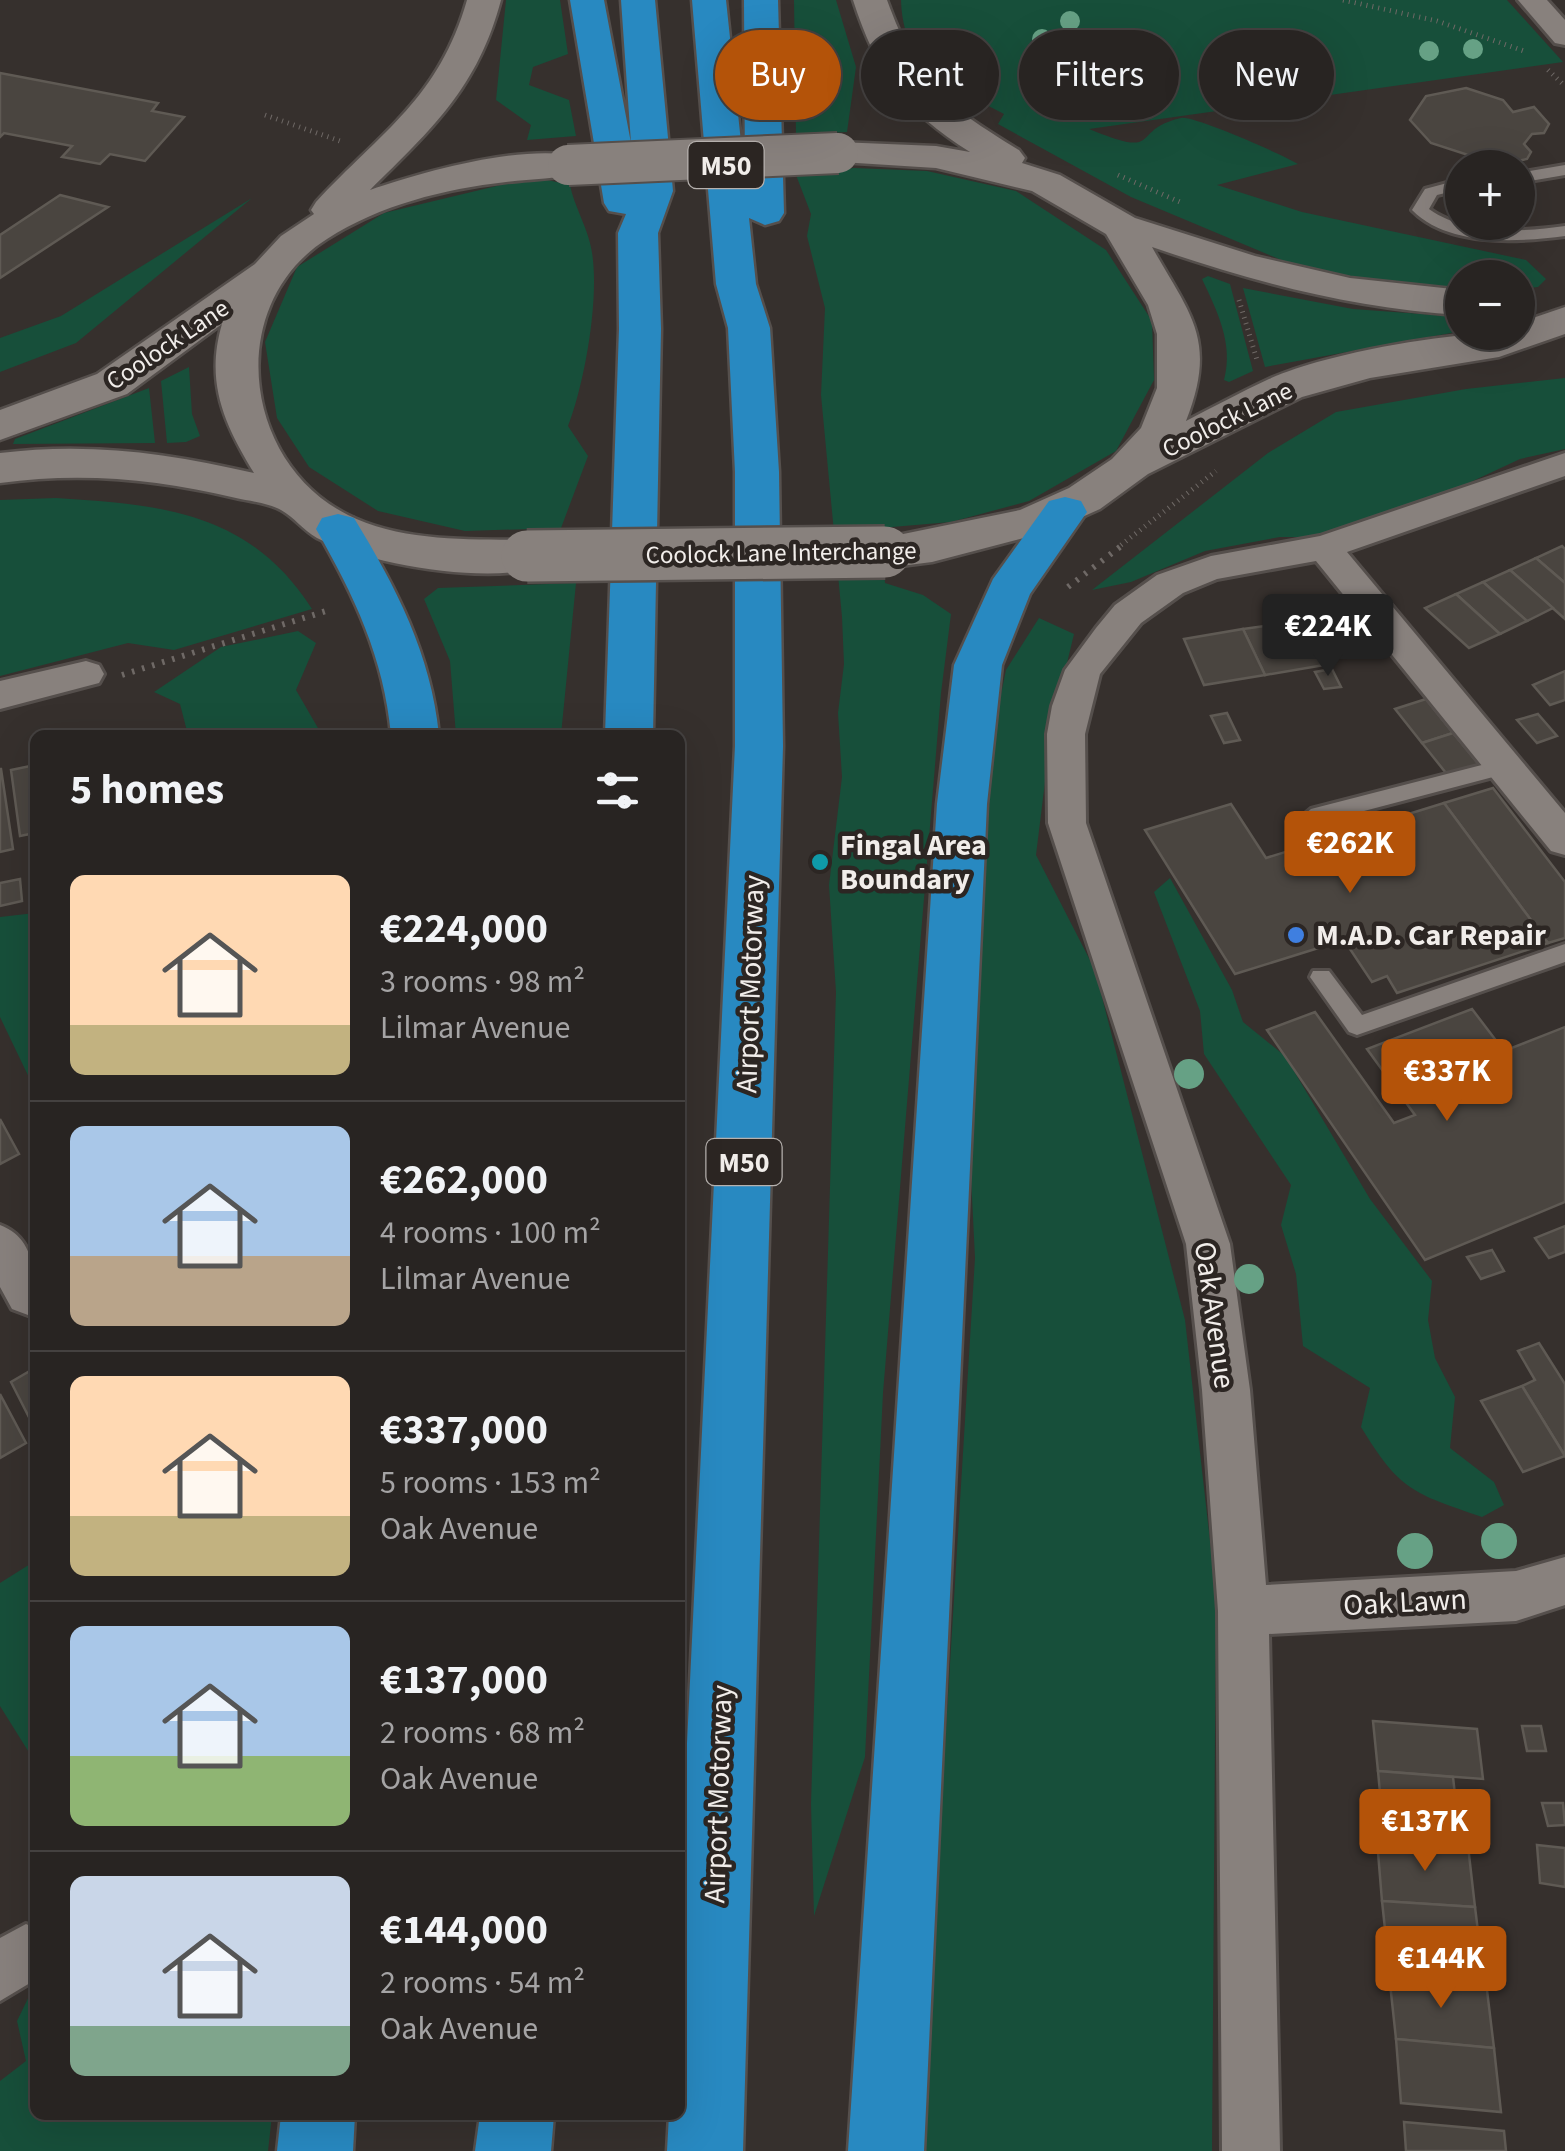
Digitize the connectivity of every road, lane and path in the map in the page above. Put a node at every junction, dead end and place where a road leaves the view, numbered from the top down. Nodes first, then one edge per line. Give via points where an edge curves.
1 (484, 0) edge
2 (587, 0) edge
3 (638, 0) edge
4 (709, 0) edge
5 (761, 0) edge
6 (870, 0) edge
7 (1344, 0) edge
8 (1532, 0) edge
9 (1565, 38) edge
10 (1534, 55) dead end
11 (1544, 66) dead end
12 (1565, 86) edge
13 (265, 115) dead end
14 (351, 144) dead end
15 (1565, 170) edge
16 (1535, 175) edge
17 (1046, 183) junction
18 (1445, 188) edge
19 (1445, 225) edge
20 (1123, 227) junction
21 (312, 231) junction
22 (1565, 231) edge
23 (638, 233) junction
24 (1535, 236) edge
25 (270, 270) junction
26 (1445, 300) edge
27 (1535, 305) edge
28 (1565, 306) edge
29 (1565, 320) edge
30 (749, 328) junction
31 (0, 426) edge
32 (1565, 464) edge
33 (0, 468) edge
34 (1126, 470) junction
35 (291, 497) junction
36 (1065, 512) junction
37 (338, 529) junction
38 (1324, 546) junction
39 (326, 612) dead end
40 (86, 674) dead end
41 (121, 689) dead end
42 (0, 695) edge
43 (414, 730) edge
44 (628, 730) edge
45 (1505, 767) junction
46 (1311, 817) dead end
47 (1565, 840) edge
48 (1565, 954) edge
49 (1320, 978) dead end
50 (1565, 1580) edge
51 (1243, 1611) junction
52 (318, 2120) edge
53 (517, 2120) edge
54 (315, 2151) edge
55 (514, 2151) edge
56 (705, 2151) edge
57 (886, 2151) edge
58 (1251, 2151) edge

1 - 21 main road via 470,49 443,96
2 - 23 highway via 620,197
3 - 23 highway, M50 via 654,191
4 - 30 highway, Airport Motorway / M50 via 736,284
5 - 30 highway via 766,281
6 - 17 main road via 890,59 914,94
7 - 10 path via 1406,12
8 - 9 street
11 - 12 path
13 - 14 path
15 - 16 lane
17 - 20 main road, Coolock Lane Interchange
17 - 21 main road, Coolock Lane Interchange, bridge via 936,157 838,152 568,164 448,179
18 - 19 lane via 1430,192 1420,210
20 - 26 main road via 1337,290
20 - 34 main road, Coolock Lane Interchange via 1174,312 1180,358 1170,410
21 - 25 main road, Coolock Lane Interchange
22 - 24 lane
23 - 44 highway, M50
25 - 31 main road, Coolock Lane via 126,376
25 - 35 main road, Coolock Lane Interchange via 248,307 236,386 249,429
27 - 28 main road
29 - 34 main road, Coolock Lane via 1499,344 1369,365 1287,387
30 - 56 highway, Airport Motorway / M50 via 759,746
32 - 38 street
33 - 35 main road via 156,465
34 - 36 main road, Coolock Lane Interchange
35 - 37 main road, Coolock Lane Interchange
36 - 37 main road, Coolock Lane Interchange, bridge via 989,538 885,552 527,556 431,551
36 - 57 highway via 1008,590 978,665 962,804
37 - 43 highway via 392,628 407,671
38 - 45 street
38 - 51 street, Oak Avenue via 1210,568 1170,584 1128,614 1083,670 1070,706 1067,823 1208,1244
39 - 41 path via 116,677
40 - 42 street
45 - 46 lane
45 - 47 street
48 - 49 lane via 1356,1026
50 - 51 street, Oak Lawn via 1516,1596
51 - 58 street, Oak Avenue
52 - 54 highway
53 - 55 highway

